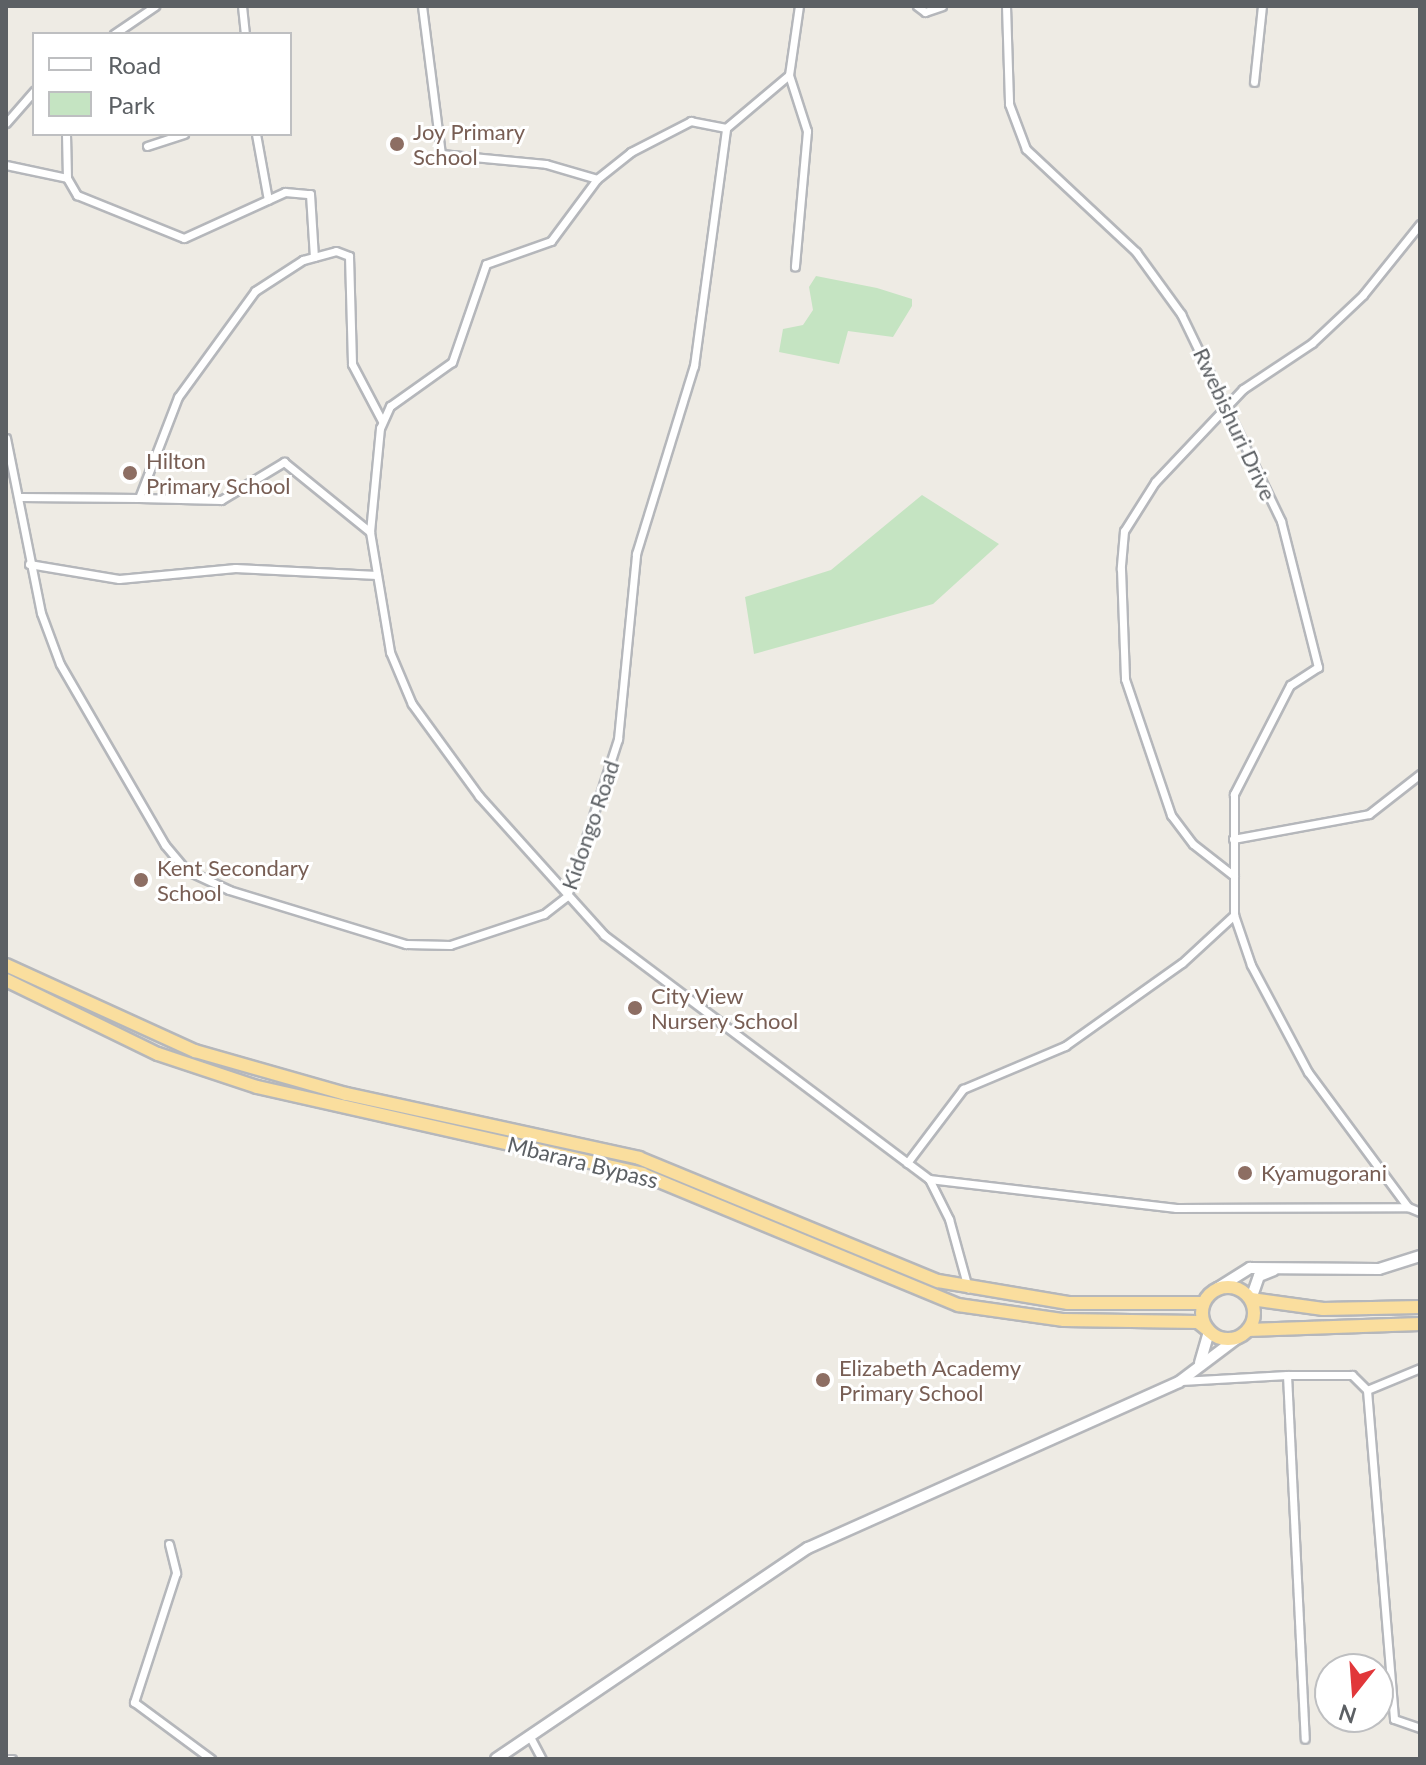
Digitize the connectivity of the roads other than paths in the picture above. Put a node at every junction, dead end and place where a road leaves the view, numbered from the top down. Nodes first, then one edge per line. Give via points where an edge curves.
1 (155, 6) edge
2 (242, 6) edge
3 (422, 6) edge
4 (799, 6) edge
5 (917, 6) edge
6 (942, 6) edge
7 (1006, 6) edge
8 (1262, 6) edge
9 (117, 32) edge
10 (245, 32) edge
11 (789, 75) junction
12 (1254, 82) dead end
13 (32, 93) edge
14 (6, 123) edge
15 (726, 128) junction
16 (66, 136) edge
17 (178, 136) edge
18 (256, 136) edge
19 (147, 146) dead end
20 (6, 165) edge
21 (67, 178) junction
22 (597, 179) junction
23 (268, 200) junction
24 (1420, 224) edge
25 (314, 257) junction
26 (795, 266) dead end
27 (1228, 402) junction
28 (382, 421) junction
29 (6, 438) edge
30 (20, 497) junction
31 (139, 498) junction
32 (370, 532) junction
33 (29, 564) junction
34 (377, 575) junction
35 (1420, 774) edge
36 (1233, 839) junction
37 (1234, 876) junction
38 (567, 896) junction
39 (1234, 915) junction
40 (6, 965) edge
41 (6, 980) edge
42 (907, 1163) junction
43 (929, 1179) junction
44 (1408, 1207) junction
45 (1420, 1212) edge
46 (1420, 1256) edge
47 (1287, 1266) junction
48 (968, 1288) junction
49 (1218, 1288) junction
50 (1251, 1299) junction
51 (1203, 1303) junction
52 (1420, 1307) edge
53 (1420, 1324) edge
54 (1209, 1331) junction
55 (1244, 1333) junction
56 (1420, 1368) edge
57 (1193, 1370) junction
58 (1287, 1375) junction
59 (1179, 1382) junction
60 (1367, 1390) junction
61 (169, 1544) dead end
62 (1420, 1728) edge
63 (528, 1734) junction
64 (1305, 1739) dead end
65 (6, 1759) edge
66 (12, 1759) edge
67 (211, 1759) edge
68 (496, 1759) edge
69 (542, 1759) edge

1 - 9 street
2 - 10 street
3 - 22 street via 441,154 546,164
4 - 11 street
5 - 6 street via 925,12
7 - 27 street, Rwebishuri Drive via 1009,104 1026,149 1136,252 1181,314
8 - 12 street
11 - 15 street
11 - 26 street via 807,131
13 - 14 street
15 - 22 street via 685,123
15 - 38 street, Kidongo Road via 694,366 636,554 626,705
16 - 21 street
17 - 19 street
18 - 23 street
20 - 21 street
21 - 23 street via 77,195 191,239
22 - 28 street via 551,241 486,264 452,362 395,401
23 - 25 street via 310,194
24 - 27 street via 1331,325
25 - 28 street via 349,256 352,364
25 - 31 street via 265,281 190,379
27 - 36 street, Rwebishuri Drive via 1281,521 1318,667 1290,685 1234,794
27 - 37 street via 1132,513 1121,569 1125,679 1171,815 1193,844
28 - 32 street
29 - 30 street, Kidongo Road
30 - 31 street
30 - 33 street, Kidongo Road
31 - 32 street via 221,500 284,462
32 - 34 street
33 - 34 street via 119,579 235,568
33 - 38 street, Kidongo Road via 60,664 165,845 186,870 347,929 429,946 511,927
34 - 38 street via 396,679 510,836
35 - 36 street via 1369,814
36 - 37 street, Rwebishuri Drive
37 - 39 street, Rwebishuri Drive
38 - 42 street via 604,935
39 - 42 street via 1182,963 1065,1046 963,1089
39 - 44 street via 1267,1003 1308,1072
40 - 48 highway, Mbarara Bypass via 195,1051 346,1094 639,1158
41 - 54 highway, Mbarara Bypass via 158,1054 257,1087 642,1174 958,1305 1064,1320 1198,1322
42 - 43 street
43 - 44 street via 1176,1208
43 - 48 street via 949,1219
44 - 45 street
46 - 47 main road via 1379,1269
47 - 49 main road via 1250,1268
47 - 50 main road via 1259,1276
48 - 51 highway, Mbarara Bypass via 1102,1305
49 - 50 highway via 1236,1288
49 - 51 highway
50 - 52 highway via 1323,1309
50 - 55 highway
51 - 54 highway
53 - 55 highway
54 - 55 highway
54 - 57 main road via 1208,1353
55 - 57 main road
56 - 60 street
57 - 59 main road
58 - 59 street
58 - 60 street via 1357,1376
58 - 64 street
59 - 63 main road via 808,1548
60 - 62 street via 1394,1719
61 - 67 street via 176,1573 134,1702
63 - 68 main road
63 - 69 street
65 - 66 street

